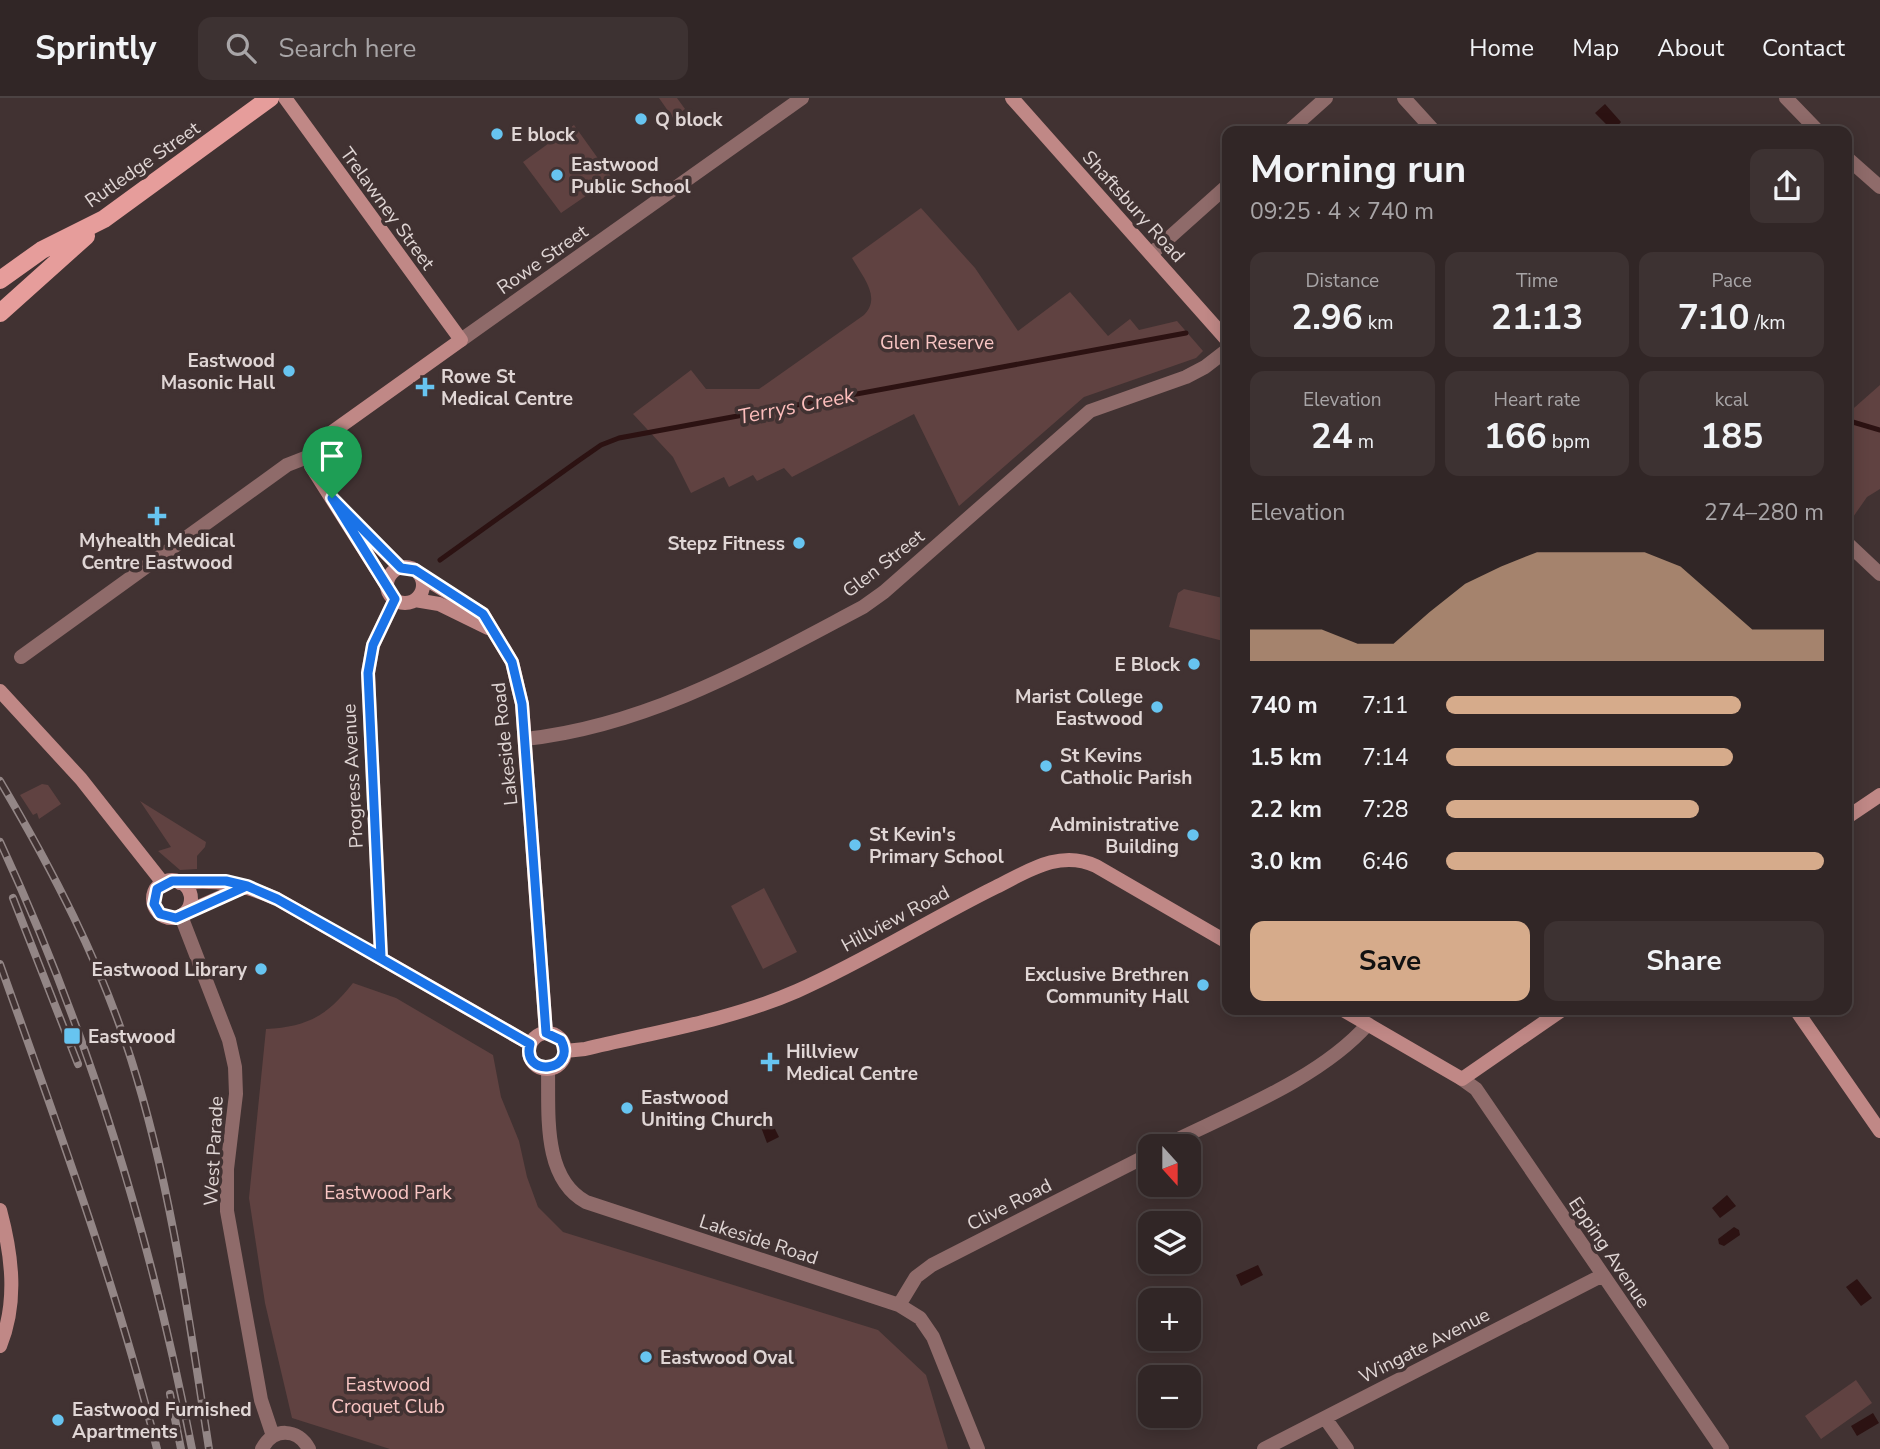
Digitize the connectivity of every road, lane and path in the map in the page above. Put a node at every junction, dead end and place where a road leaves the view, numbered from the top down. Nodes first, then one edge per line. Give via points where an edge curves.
1 (270, 98) edge
2 (285, 98) edge
3 (802, 98) edge
4 (1012, 98) edge
5 (1326, 98) edge
6 (1404, 98) edge
7 (1786, 98) edge
8 (1295, 126) edge
9 (1429, 126) edge
10 (1813, 126) edge
11 (1852, 162) edge
12 (1880, 187) edge
13 (1222, 190) edge
14 (104, 219) junction
15 (1151, 254) junction
16 (0, 281) edge
17 (0, 313) edge
18 (1222, 334) edge
19 (461, 340) junction
20 (1222, 354) edge
21 (310, 456) junction
22 (332, 498) junction
23 (1852, 548) edge
24 (401, 568) junction
25 (1880, 575) edge
26 (421, 576) junction
27 (387, 586) junction
28 (395, 599) junction
29 (415, 600) junction
30 (488, 628) junction
31 (21, 657) dead end
32 (0, 691) edge
33 (525, 739) junction
34 (1880, 796) edge
35 (1852, 814) edge
36 (163, 883) junction
37 (180, 883) junction
38 (247, 886) junction
39 (183, 914) junction
40 (1222, 939) edge
41 (381, 957) junction
42 (1352, 1015) edge
43 (1555, 1015) edge
44 (1799, 1015) edge
45 (1368, 1024) junction
46 (546, 1033) junction
47 (530, 1044) junction
48 (565, 1051) junction
49 (548, 1069) junction
50 (1462, 1079) junction
51 (1880, 1131) edge
52 (1187, 1134) edge
53 (1138, 1160) edge
54 (0, 1210) edge
55 (1601, 1276) junction
56 (900, 1305) junction
57 (1, 1343) edge
58 (1325, 1418) junction
59 (273, 1436) junction
60 (262, 1449) edge
61 (309, 1449) edge
62 (978, 1449) edge
63 (1264, 1449) edge
64 (1347, 1449) edge
65 (1722, 1449) edge

1 - 14 main road, Rutledge Street
2 - 19 street, Trelawney Street
3 - 19 street, Rowe Street
4 - 15 street, Shaftsbury Road
5 - 8 street
6 - 9 street
7 - 10 street
11 - 12 street
13 - 15 street
14 - 16 main road, Rutledge Street via 42,250
14 - 17 main road
15 - 18 street, Shaftsbury Road
19 - 21 street, Rowe Street via 321,440
20 - 33 street, Glen Street via 1186,377 1090,411 863,607 663,706 562,735
21 - 22 street via 311,466
21 - 31 street via 287,465
22 - 24 street
22 - 27 street
23 - 25 street
24 - 26 street
24 - 27 street via 392,573
26 - 29 street via 423,587
26 - 30 street, Lakeside Road via 483,614
27 - 28 street
28 - 29 street
28 - 41 street, Progress Avenue via 373,645 368,673
29 - 30 street, Lakeside Road via 439,604
30 - 33 street, Lakeside Road via 517,675
32 - 36 street via 91,790
33 - 46 street, Lakeside Road
34 - 35 street
36 - 37 street
36 - 39 street via 155,893 156,909 165,917
37 - 38 street via 226,881
37 - 39 street via 191,896
38 - 39 street
38 - 41 street
39 - 59 street, West Parade via 235,1067 227,1211 261,1400
40 - 48 street, Hillview Road via 1096,866 1077,859 1059,860 967,901 796,991 729,1013
41 - 47 street
42 - 45 street
43 - 50 street
44 - 51 street
45 - 50 street
45 - 52 street via 1324,1064
46 - 47 street
46 - 48 street via 561,1040
47 - 49 street via 533,1063
48 - 49 street via 561,1061
49 - 56 street, Lakeside Road via 554,1160 574,1196
50 - 55 street, Epping Avenue via 1484,1099
53 - 56 street, Clive Road via 932,1265 916,1277
54 - 57 street via 12,1276 10,1315
55 - 58 street, Wingate Avenue
55 - 65 street, Epping Avenue
56 - 62 street, Lakeside Road via 920,1318 933,1337
58 - 63 street, Wingate Avenue
58 - 64 street
59 - 60 street
59 - 61 street via 293,1433

